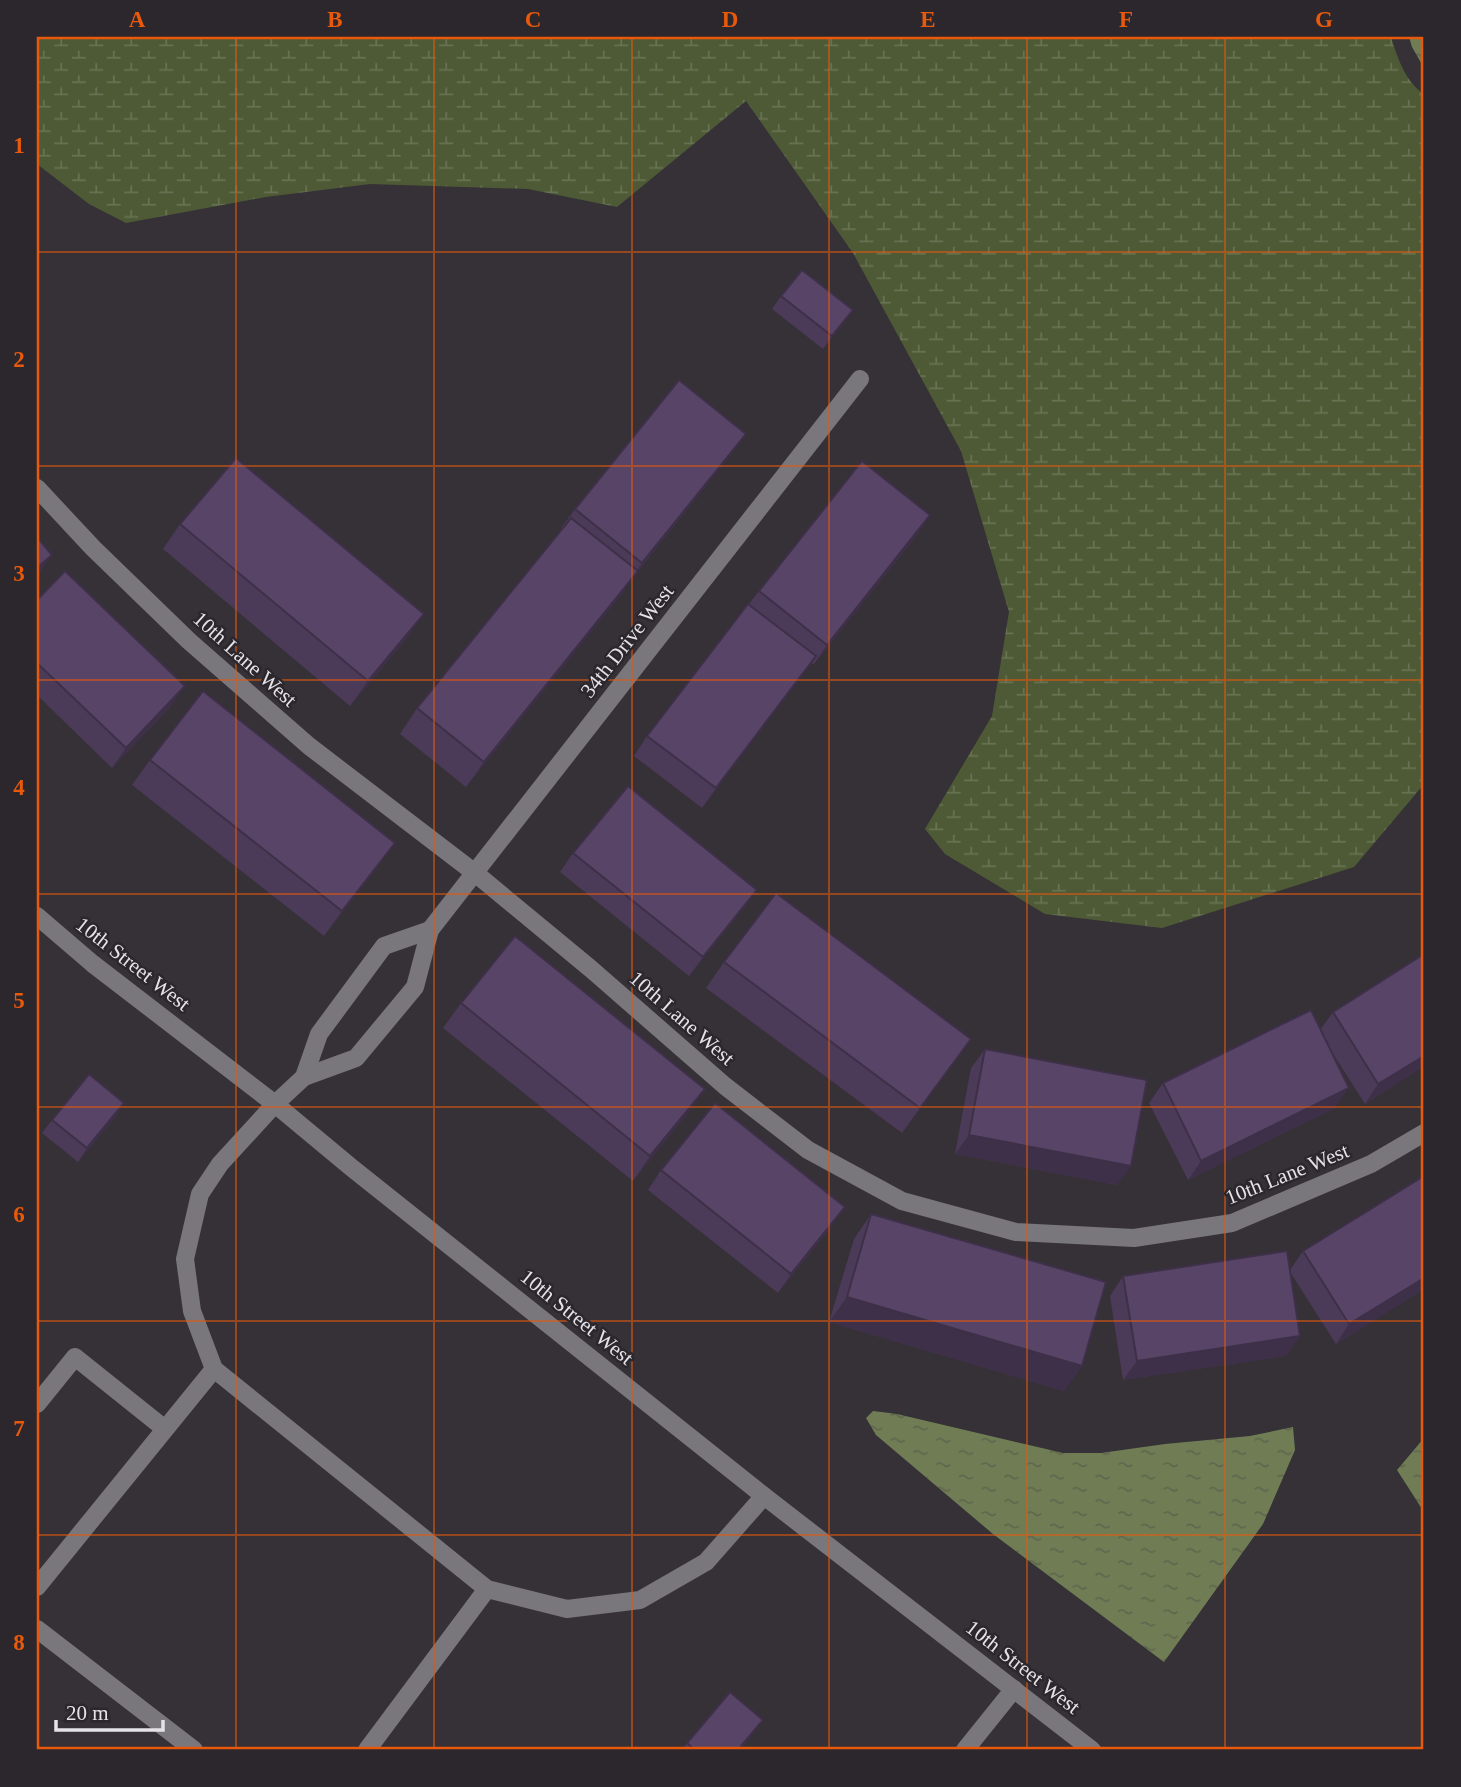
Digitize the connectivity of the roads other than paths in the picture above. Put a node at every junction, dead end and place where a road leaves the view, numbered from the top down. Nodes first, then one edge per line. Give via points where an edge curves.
1 (860, 379) dead end
2 (37, 488) edge
3 (475, 873) junction
4 (37, 916) edge
5 (430, 930) junction
6 (304, 1077) junction
7 (275, 1104) junction
8 (1424, 1133) edge
9 (214, 1369) junction
10 (37, 1404) edge
11 (165, 1429) junction
12 (764, 1496) junction
13 (37, 1587) edge
14 (488, 1589) junction
15 (37, 1629) edge
16 (1014, 1689) junction
17 (194, 1750) edge
18 (367, 1750) edge
19 (965, 1750) edge
20 (1092, 1750) edge

1 - 3 street, 34th Drive West
2 - 3 street, 10th Lane West via 199,650 310,746
3 - 5 street, 34th Drive West
3 - 8 street, 10th Lane West via 808,1150 902,1201 1016,1233 1134,1238 1232,1223 1371,1164
4 - 7 street, 10th Street West
5 - 6 street, 34th Drive West via 384,946 319,1034
5 - 6 street, 34th Drive West via 415,987 356,1058
6 - 7 street, 34th Drive West
7 - 9 street, 34th Drive West via 220,1164 200,1194 185,1259 192,1311
7 - 12 street, 10th Street West
9 - 11 street
9 - 14 street
10 - 11 street via 75,1357
11 - 13 street
12 - 14 street via 706,1562 640,1600 567,1609
12 - 16 street, 10th Street West
14 - 18 street
15 - 17 street
16 - 19 street
16 - 20 street, 10th Street West

